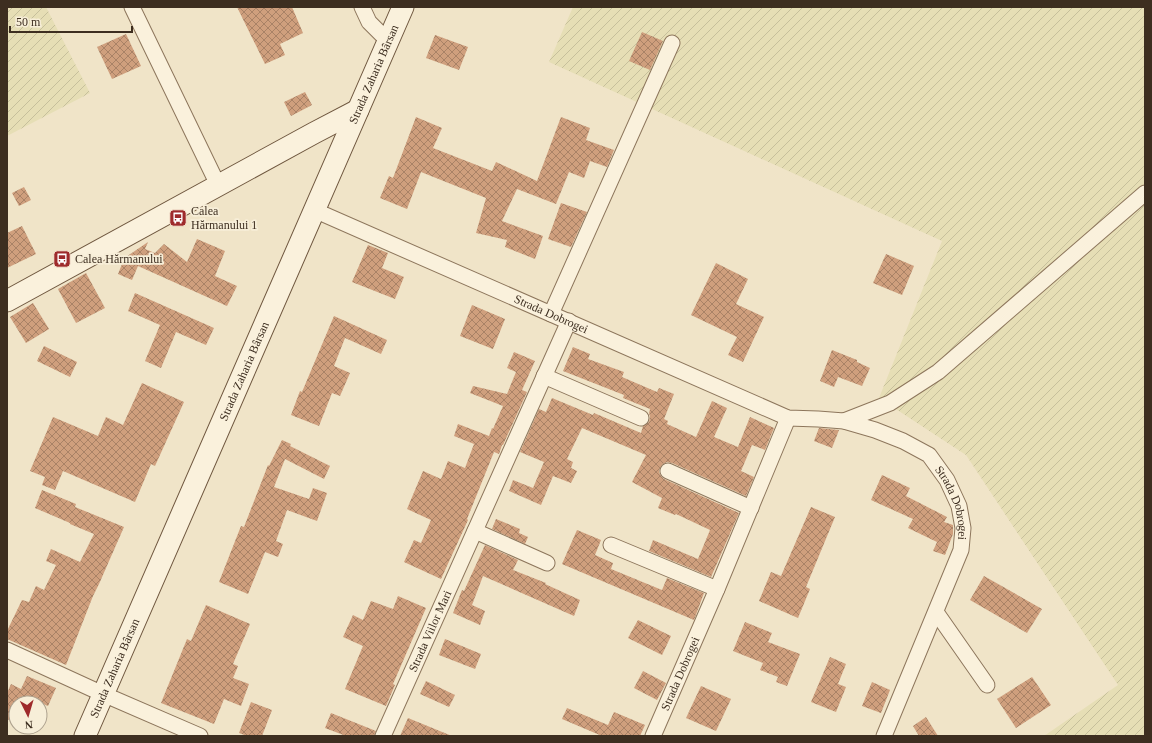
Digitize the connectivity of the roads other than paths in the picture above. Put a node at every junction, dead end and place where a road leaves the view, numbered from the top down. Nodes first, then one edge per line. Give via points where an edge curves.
1 (132, 7) edge
2 (362, 7) edge
3 (403, 7) edge
4 (388, 42) junction
5 (672, 43) dead end
6 (358, 110) junction
7 (218, 185) junction
8 (1145, 193) edge
9 (314, 210) junction
10 (7, 301) edge
11 (551, 314) junction
12 (569, 322) junction
13 (544, 376) junction
14 (641, 418) dead end
15 (788, 418) junction
16 (844, 421) junction
17 (668, 471) dead end
18 (751, 508) junction
19 (476, 531) junction
20 (611, 545) dead end
21 (547, 563) dead end
22 (717, 589) junction
23 (936, 612) junction
24 (7, 650) edge
25 (987, 685) dead end
26 (103, 694) junction
27 (388, 734) edge
28 (85, 736) edge
29 (200, 736) edge
30 (653, 736) edge
31 (884, 736) edge

1 - 7 street
2 - 4 street via 369,22
3 - 4 main road, Strada Zaharia Bârsan
4 - 6 main road, Strada Zaharia Bârsan
5 - 11 street
6 - 7 main road
6 - 9 main road, Strada Zaharia Bârsan
7 - 10 main road
8 - 16 street via 938,372 890,403
9 - 11 street, Strada Dobrogei
9 - 26 main road, Strada Zaharia Bârsan
11 - 12 street, Strada Dobrogei
12 - 13 street, Strada Viilor Mari
12 - 15 street, Strada Dobrogei
13 - 14 street
13 - 19 street, Strada Viilor Mari
15 - 16 street, Strada Dobrogei
15 - 18 street, Strada Dobrogei
16 - 23 street, Strada Dobrogei via 875,430 929,455 947,480 959,506 963,528 961,550
17 - 18 street
18 - 22 street, Strada Dobrogei
19 - 21 street
19 - 27 street, Strada Viilor Mari
20 - 22 street
22 - 30 street, Strada Dobrogei
23 - 25 street
23 - 31 street, Strada Dobrogei
24 - 26 street
26 - 28 main road, Strada Zaharia Bârsan
26 - 29 street

